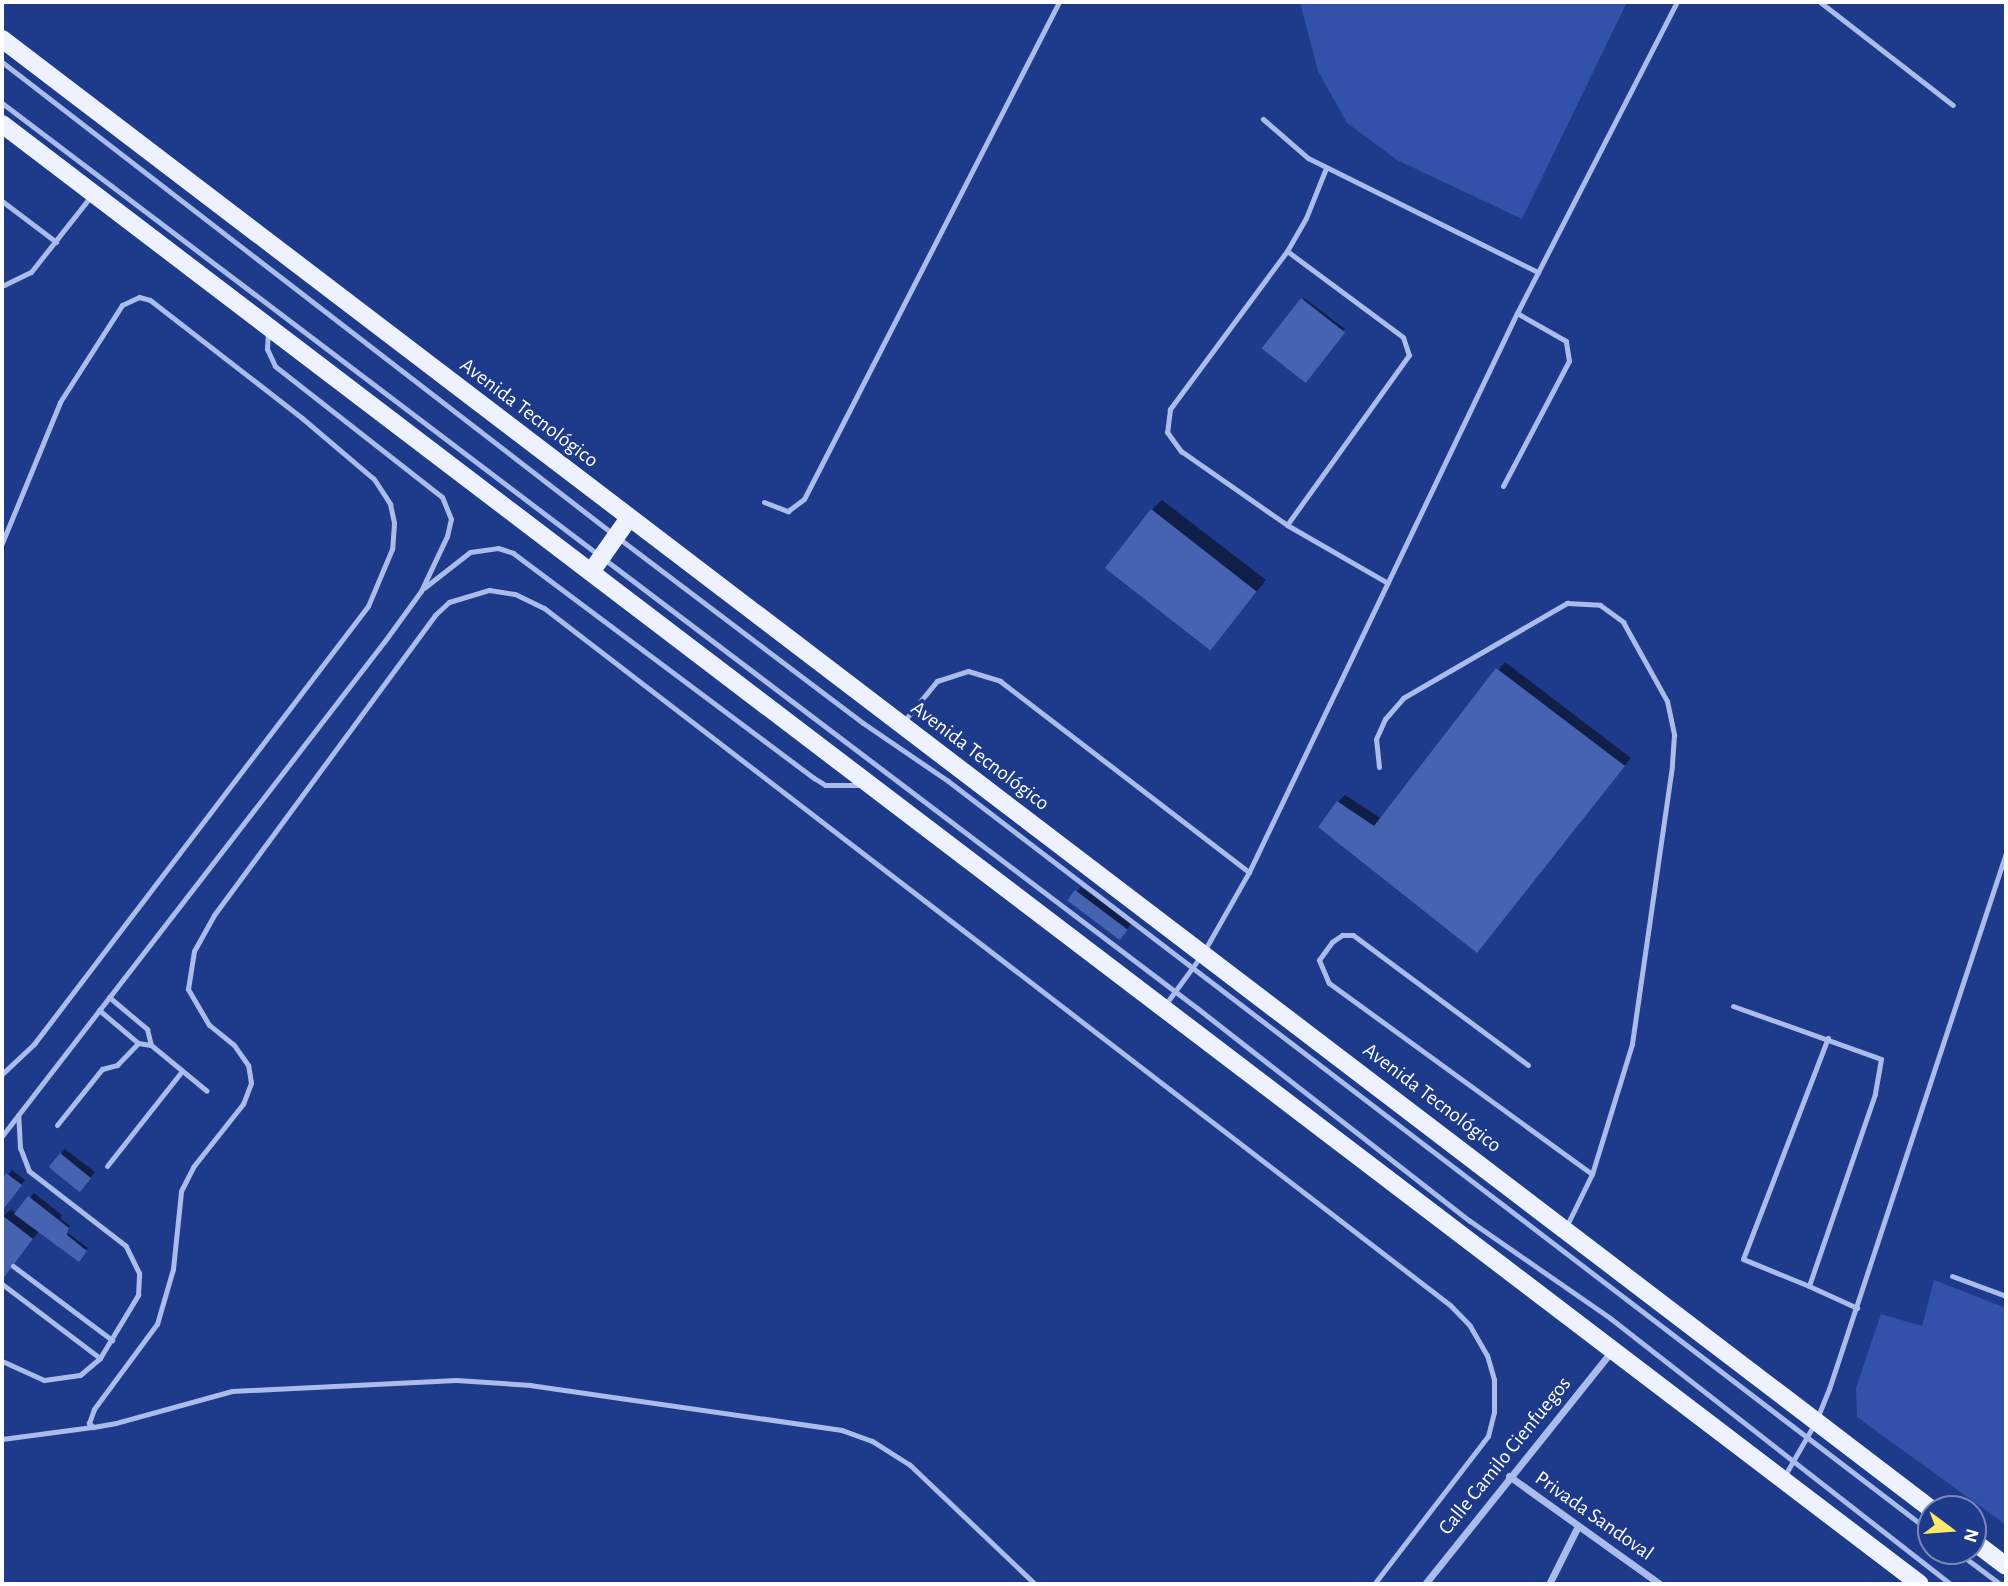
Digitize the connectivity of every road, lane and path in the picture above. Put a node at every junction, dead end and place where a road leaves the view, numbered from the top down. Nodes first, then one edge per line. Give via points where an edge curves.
1 (1059, 2) edge
2 (1676, 2) edge
3 (1820, 2) edge
4 (2, 39) edge
5 (2, 62) edge
6 (2, 103) edge
7 (1953, 105) dead end
8 (1263, 119) dead end
9 (2, 124) edge
10 (1326, 168) junction
11 (93, 192) junction
12 (2, 201) edge
13 (56, 242) junction
14 (1287, 251) junction
15 (1538, 272) junction
16 (2, 286) edge
17 (1517, 313) junction
18 (268, 324) junction
19 (1503, 486) dead end
20 (764, 502) dead end
21 (629, 518) junction
22 (1287, 525) junction
23 (617, 537) junction
24 (2, 543) edge
25 (596, 566) junction
26 (1388, 583) junction
27 (421, 590) junction
28 (901, 725) junction
29 (1379, 767) dead end
30 (865, 785) junction
31 (2006, 853) edge
32 (1249, 872) junction
33 (1203, 953) junction
34 (1193, 969) junction
35 (1176, 993) junction
36 (109, 997) junction
37 (1733, 1006) dead end
38 (99, 1010) junction
39 (1162, 1010) junction
40 (1828, 1038) junction
41 (138, 1043) junction
42 (151, 1045) junction
43 (1528, 1065) dead end
44 (181, 1071) junction
45 (2, 1074) edge
46 (207, 1091) dead end
47 (19, 1115) junction
48 (57, 1125) dead end
49 (2, 1136) edge
50 (107, 1166) dead end
51 (1592, 1174) junction
52 (1566, 1227) junction
53 (13, 1266) dead end
54 (1952, 1276) dead end
55 (2, 1284) edge
56 (1809, 1286) junction
57 (2006, 1296) edge
58 (1857, 1308) junction
59 (112, 1340) junction
60 (1612, 1351) junction
61 (100, 1358) junction
62 (2, 1361) edge
63 (1816, 1421) junction
64 (93, 1427) junction
65 (2, 1438) edge
66 (1807, 1438) junction
67 (1793, 1462) junction
68 (1509, 1476) junction
69 (1783, 1478) junction
70 (1917, 1498) edge
71 (1917, 1521) edge
72 (1577, 1528) junction
73 (1987, 1552) edge
74 (1975, 1565) edge
75 (2006, 1566) edge
76 (1035, 1584) edge
77 (1374, 1584) edge
78 (1425, 1584) edge
79 (1549, 1584) edge
80 (1660, 1584) edge
81 (1920, 1584) edge
82 (1951, 1584) edge
83 (2000, 1584) edge

1 - 20 lane via 804,499 788,511
2 - 15 lane
3 - 7 lane
4 - 21 main road, Avenida Tecnológico
5 - 23 lane
6 - 25 lane
8 - 10 lane via 1288,144
9 - 11 main road
10 - 14 lane
10 - 15 lane
11 - 13 lane
11 - 18 main road
12 - 13 lane
13 - 16 lane via 31,272
14 - 22 lane via 1403,337 1409,355
14 - 22 lane via 1170,410 1167,432 1181,452
15 - 17 lane
17 - 19 lane via 1566,341 1569,361
17 - 26 lane
18 - 25 main road
18 - 27 lane via 267,349 275,366 442,497 449,508 452,519 447,536
21 - 23 main road
21 - 28 main road, Avenida Tecnológico
22 - 26 lane
23 - 25 main road
23 - 34 lane
24 - 45 lane via 60,402 122,305 139,297 150,300 374,479 390,504 394,523 392,550 368,606 34,1044
25 - 30 main road
25 - 35 lane
26 - 32 lane
27 - 30 lane via 470,552 498,548 513,553 814,778 825,785
27 - 36 lane
28 - 32 lane via 937,681 968,671 1000,681
28 - 33 main road, Avenida Tecnológico
29 - 51 lane via 1376,739 1402,698 1567,603 1600,605 1623,622 1667,701 1674,735 1672,766 1632,1044
30 - 39 main road
31 - 58 lane
32 - 33 lane
33 - 34 lane
33 - 52 main road, Avenida Tecnológico
34 - 35 lane
34 - 66 lane
35 - 39 lane
35 - 67 lane via 1469,1221 1610,1318
36 - 38 lane
36 - 42 lane via 147,1029
37 - 40 lane
38 - 41 lane
38 - 47 lane
39 - 60 main road
40 - 56 lane via 1877,1056 1883,1063
40 - 56 lane via 1743,1259
41 - 42 lane
41 - 48 lane via 117,1065 102,1069
42 - 44 lane
43 - 51 lane via 1353,935 1342,935 1319,960 1329,983
44 - 46 lane
44 - 50 lane
47 - 49 lane
47 - 59 lane via 20,1148 29,1171 126,1246 136,1260 138,1295
51 - 52 lane
52 - 63 main road, Avenida Tecnológico
53 - 59 lane
54 - 57 lane
55 - 61 lane
56 - 58 lane
58 - 63 lane
59 - 61 lane
60 - 68 street, Calle Camilo Cienfuegos
60 - 69 main road
61 - 62 lane via 80,1375 63,1379 30,1377
63 - 66 lane
63 - 70 main road, Avenida Tecnológico
64 - 65 lane
64 - 76 lane via 233,1391 456,1380 531,1385 821,1427 872,1441 910,1465
64 - 77 lane via 89,1423 94,1409 157,1324 173,1269 181,1191 193,1167 243,1104 251,1083 248,1065 234,1045 209,1025 188,989 194,951 214,915 435,615 469,593 489,590 515,594 544,608 1450,1305 1470,1326 1487,1354 1494,1380 1488,1436
66 - 67 lane
66 - 71 lane
67 - 69 lane
67 - 82 lane
68 - 72 street, Privada Sandoval
68 - 78 street, Calle Camilo Cienfuegos
69 - 81 main road
72 - 79 street
72 - 80 street, Privada Sandoval
73 - 75 main road
74 - 83 lane

